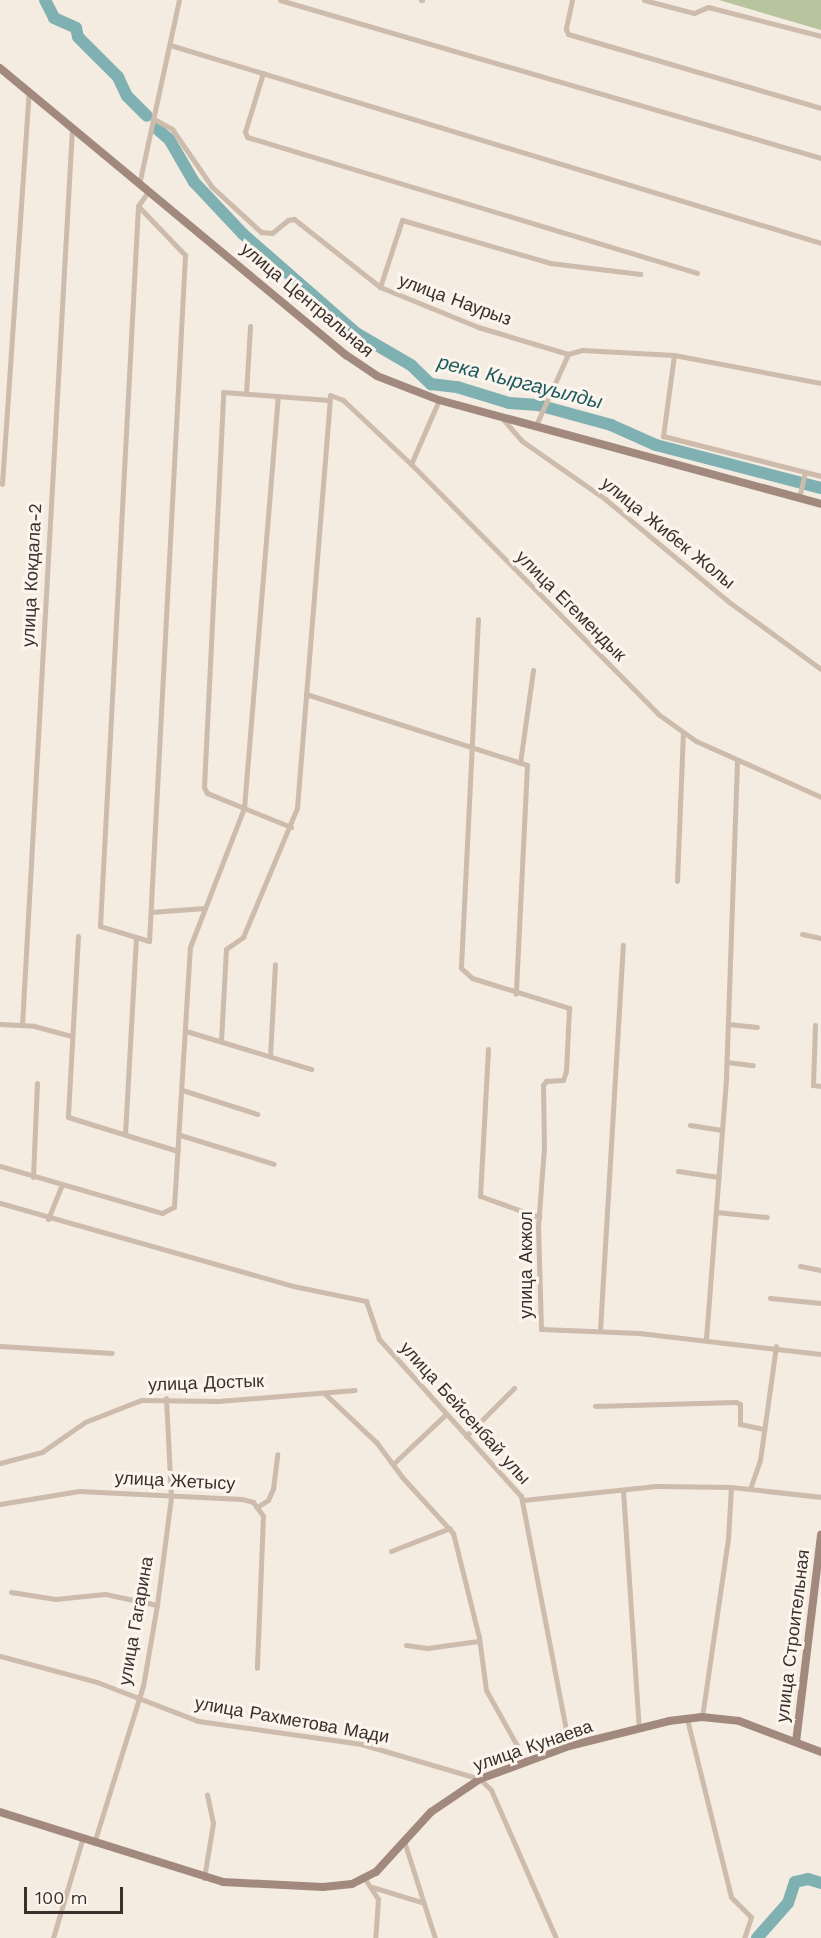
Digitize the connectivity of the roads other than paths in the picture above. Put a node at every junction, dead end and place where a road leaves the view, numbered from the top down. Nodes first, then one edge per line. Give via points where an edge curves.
1 (179, 0) edge
2 (280, 0) edge
3 (572, 0) edge
4 (644, 0) edge
5 (710, 0) edge
6 (708, 7) junction
7 (821, 36) edge
8 (170, 45) junction
9 (0, 68) edge
10 (263, 73) junction
11 (29, 92) junction
12 (821, 108) edge
13 (154, 118) junction
14 (72, 127) junction
15 (821, 158) edge
16 (140, 180) junction
17 (150, 189) junction
18 (138, 206) junction
19 (821, 243) edge
20 (697, 273) dead end
21 (640, 274) dead end
22 (380, 287) junction
23 (250, 326) dead end
24 (568, 354) junction
25 (674, 355) junction
26 (821, 383) edge
27 (246, 394) junction
28 (278, 396) junction
29 (330, 397) junction
30 (439, 400) junction
31 (501, 417) junction
32 (536, 425) junction
33 (411, 464) junction
34 (805, 474) junction
35 (821, 476) edge
36 (2, 484) dead end
37 (800, 495) junction
38 (821, 504) edge
39 (478, 619) dead end
40 (821, 669) edge
41 (533, 670) dead end
42 (306, 694) junction
43 (683, 733) junction
44 (472, 747) junction
45 (737, 762) junction
46 (520, 763) junction
47 (821, 796) edge
48 (244, 808) junction
49 (291, 827) junction
50 (677, 881) dead end
51 (205, 908) junction
52 (151, 912) junction
53 (802, 934) dead end
54 (78, 936) dead end
55 (136, 937) junction
56 (821, 938) edge
57 (623, 945) dead end
58 (275, 964) dead end
59 (516, 994) junction
60 (0, 1024) edge
61 (728, 1024) junction
62 (22, 1025) junction
63 (815, 1025) dead end
64 (757, 1027) dead end
65 (186, 1031) junction
66 (72, 1036) junction
67 (221, 1041) junction
68 (488, 1049) dead end
69 (270, 1056) junction
70 (727, 1062) junction
71 (753, 1065) dead end
72 (312, 1069) dead end
73 (37, 1083) dead end
74 (821, 1086) edge
75 (182, 1090) junction
76 (257, 1114) dead end
77 (690, 1125) dead end
78 (722, 1130) junction
79 (125, 1134) junction
80 (180, 1135) junction
81 (178, 1151) junction
82 (274, 1164) dead end
83 (0, 1166) edge
84 (678, 1171) dead end
85 (33, 1177) junction
86 (719, 1177) junction
87 (61, 1186) junction
88 (0, 1203) edge
89 (716, 1212) junction
90 (539, 1217) junction
91 (767, 1217) dead end
92 (48, 1219) junction
93 (800, 1266) dead end
94 (821, 1270) edge
95 (770, 1298) dead end
96 (821, 1303) edge
97 (600, 1330) junction
98 (706, 1339) junction
99 (0, 1346) edge
100 (776, 1346) junction
101 (112, 1353) dead end
102 (821, 1354) edge
103 (514, 1388) dead end
104 (355, 1390) dead end
105 (324, 1393) junction
106 (166, 1398) junction
107 (595, 1406) dead end
108 (445, 1414) junction
109 (764, 1429) junction
110 (466, 1436) junction
111 (277, 1454) dead end
112 (0, 1463) edge
113 (393, 1464) junction
114 (731, 1487) junction
115 (750, 1489) junction
116 (623, 1490) junction
117 (171, 1497) junction
118 (821, 1497) edge
119 (523, 1500) junction
120 (0, 1504) edge
121 (257, 1507) junction
122 (450, 1528) junction
123 (821, 1535) edge
124 (391, 1551) dead end
125 (10, 1592) dead end
126 (157, 1605) junction
127 (479, 1641) junction
128 (406, 1645) dead end
129 (0, 1656) edge
130 (256, 1668) dead end
131 (137, 1698) junction
132 (702, 1718) junction
133 (687, 1719) junction
134 (639, 1728) junction
135 (795, 1742) junction
136 (569, 1746) junction
137 (821, 1752) edge
138 (526, 1762) junction
139 (480, 1779) junction
140 (207, 1795) dead end
141 (0, 1812) edge
142 (404, 1839) junction
143 (82, 1840) junction
144 (94, 1844) junction
145 (204, 1878) junction
146 (365, 1879) junction
147 (372, 1887) junction
148 (421, 1902) junction
149 (53, 1938) edge
150 (375, 1938) edge
151 (435, 1938) edge
152 (556, 1938) edge
153 (744, 1938) edge

1 - 8 street
2 - 15 street
3 - 12 street via 568,34
4 - 6 street via 694,13
5 - 6 street
6 - 7 street
8 - 10 street
8 - 13 street
9 - 11 main road, улица Центральная
10 - 19 street
10 - 20 street via 245,132 247,137
11 - 14 main road, улица Центральная
11 - 36 street
13 - 16 street
13 - 22 street, улица Наурыз via 172,129 212,187 261,232 272,233 294,219
14 - 16 main road, улица Центральная
14 - 62 street, улица Кокдала-2
16 - 17 main road, улица Центральная
17 - 18 street
17 - 30 main road, улица Центральная via 362,367
18 - 52 street via 185,255
18 - 55 street via 100,926
21 - 22 street via 550,263 402,220
22 - 24 street, улица Наурыз via 478,327
23 - 27 street
24 - 25 street, улица Наурыз via 582,350
24 - 32 street
25 - 26 street, улица Наурыз
25 - 34 street via 663,436
27 - 28 street
27 - 48 street via 223,392 204,788 207,793
28 - 29 street
28 - 48 street
29 - 33 street, улица Егемендык via 343,400
29 - 42 street
30 - 31 main road, улица Центральная
30 - 33 street
31 - 32 main road, улица Центральная
31 - 40 street, улица Жибек Жолы via 522,441 605,500 729,602
32 - 37 main road, улица Центральная
33 - 43 street, улица Егемендык via 650,706
34 - 35 street
34 - 37 street
37 - 38 main road, улица Центральная
39 - 44 street
41 - 46 street
42 - 44 street
42 - 49 street via 299,794
43 - 45 street, улица Егемендык
43 - 50 street
44 - 46 street
44 - 59 street via 461,968 472,978
45 - 47 street, улица Егемендык
45 - 61 street
46 - 59 street via 527,765
48 - 49 street
48 - 51 street
49 - 67 street via 243,937 226,949
51 - 52 street
51 - 65 street via 190,947
52 - 55 street via 150,941
53 - 56 street
54 - 66 street
55 - 79 street
57 - 97 street
58 - 69 street
59 - 90 street, улица Акжол via 569,1008 563,1080 546,1081 543,1085
60 - 62 street
61 - 64 street
61 - 70 street
62 - 66 street
63 - 74 street via 813,1085
65 - 67 street
65 - 75 street
66 - 79 street via 68,1117
67 - 69 street
68 - 90 street via 480,1196
69 - 72 street
70 - 71 street
70 - 78 street
73 - 85 street
75 - 76 street
75 - 80 street
77 - 78 street
78 - 86 street
79 - 81 street
80 - 81 street
80 - 82 street
81 - 87 street via 174,1207 170,1212 162,1214
83 - 85 street
84 - 86 street
85 - 87 street
86 - 89 street
87 - 92 street
88 - 92 street, улица Бейсенбай улы
89 - 91 street
89 - 98 street
90 - 97 street, улица Акжол via 541,1329
92 - 108 street, улица Бейсенбай улы via 293,1286 360,1297 371,1306 379,1339
93 - 94 street
95 - 96 street
97 - 98 street, улица Акжол
98 - 100 street, улица Акжол
99 - 101 street
100 - 102 street, улица Акжол
100 - 109 street
103 - 110 street
104 - 105 street, улица Достык
105 - 106 street, улица Достык via 218,1401
105 - 113 street
106 - 112 street, улица Достык via 141,1400 102,1414 42,1452
106 - 117 street, улица Гагарина
107 - 109 street via 736,1402 740,1404 740,1424
108 - 110 street, улица Бейсенбай улы
108 - 113 street
109 - 115 street via 758,1469
110 - 119 street, улица Бейсенбай улы
111 - 121 street via 273,1489 268,1500
113 - 122 street
114 - 115 street
114 - 116 street
114 - 132 street via 728,1539
115 - 118 street
116 - 119 street
116 - 134 street
117 - 120 street, улица Жетысу via 79,1491
117 - 121 street, улица Жетысу via 242,1499
117 - 126 street, улица Гагарина
119 - 136 street, улица Бейсенбай улы
121 - 130 street, улица Жетысу via 262,1516
122 - 124 street
122 - 127 street
123 - 135 main road, улица Строительная
125 - 126 street via 55,1599 105,1594
126 - 131 street, улица Гагарина
127 - 128 street via 427,1648
127 - 138 street via 486,1690
129 - 131 street, улица Рахметова Мади via 59,1670
131 - 139 street, улица Рахметова Мади via 198,1721 361,1744
131 - 144 street, улица Гагарина
132 - 133 main road, улица Кунаева
132 - 135 main road, улица Кунаева via 739,1721
133 - 134 main road, улица Кунаева
133 - 153 street via 731,1897 751,1917
134 - 136 main road, улица Кунаева
135 - 137 main road, улица Кунаева
136 - 138 main road, улица Кунаева
138 - 139 main road, улица Кунаева
139 - 142 main road, улица Кунаева via 431,1812
139 - 152 street via 491,1791
140 - 145 street via 213,1823
141 - 143 main road
142 - 146 main road, улица Кунаева
142 - 148 street
143 - 144 main road
143 - 149 street
144 - 145 main road
145 - 146 main road via 287,1888 332,1886
146 - 147 street
147 - 148 street
147 - 150 street via 379,1918
148 - 151 street

